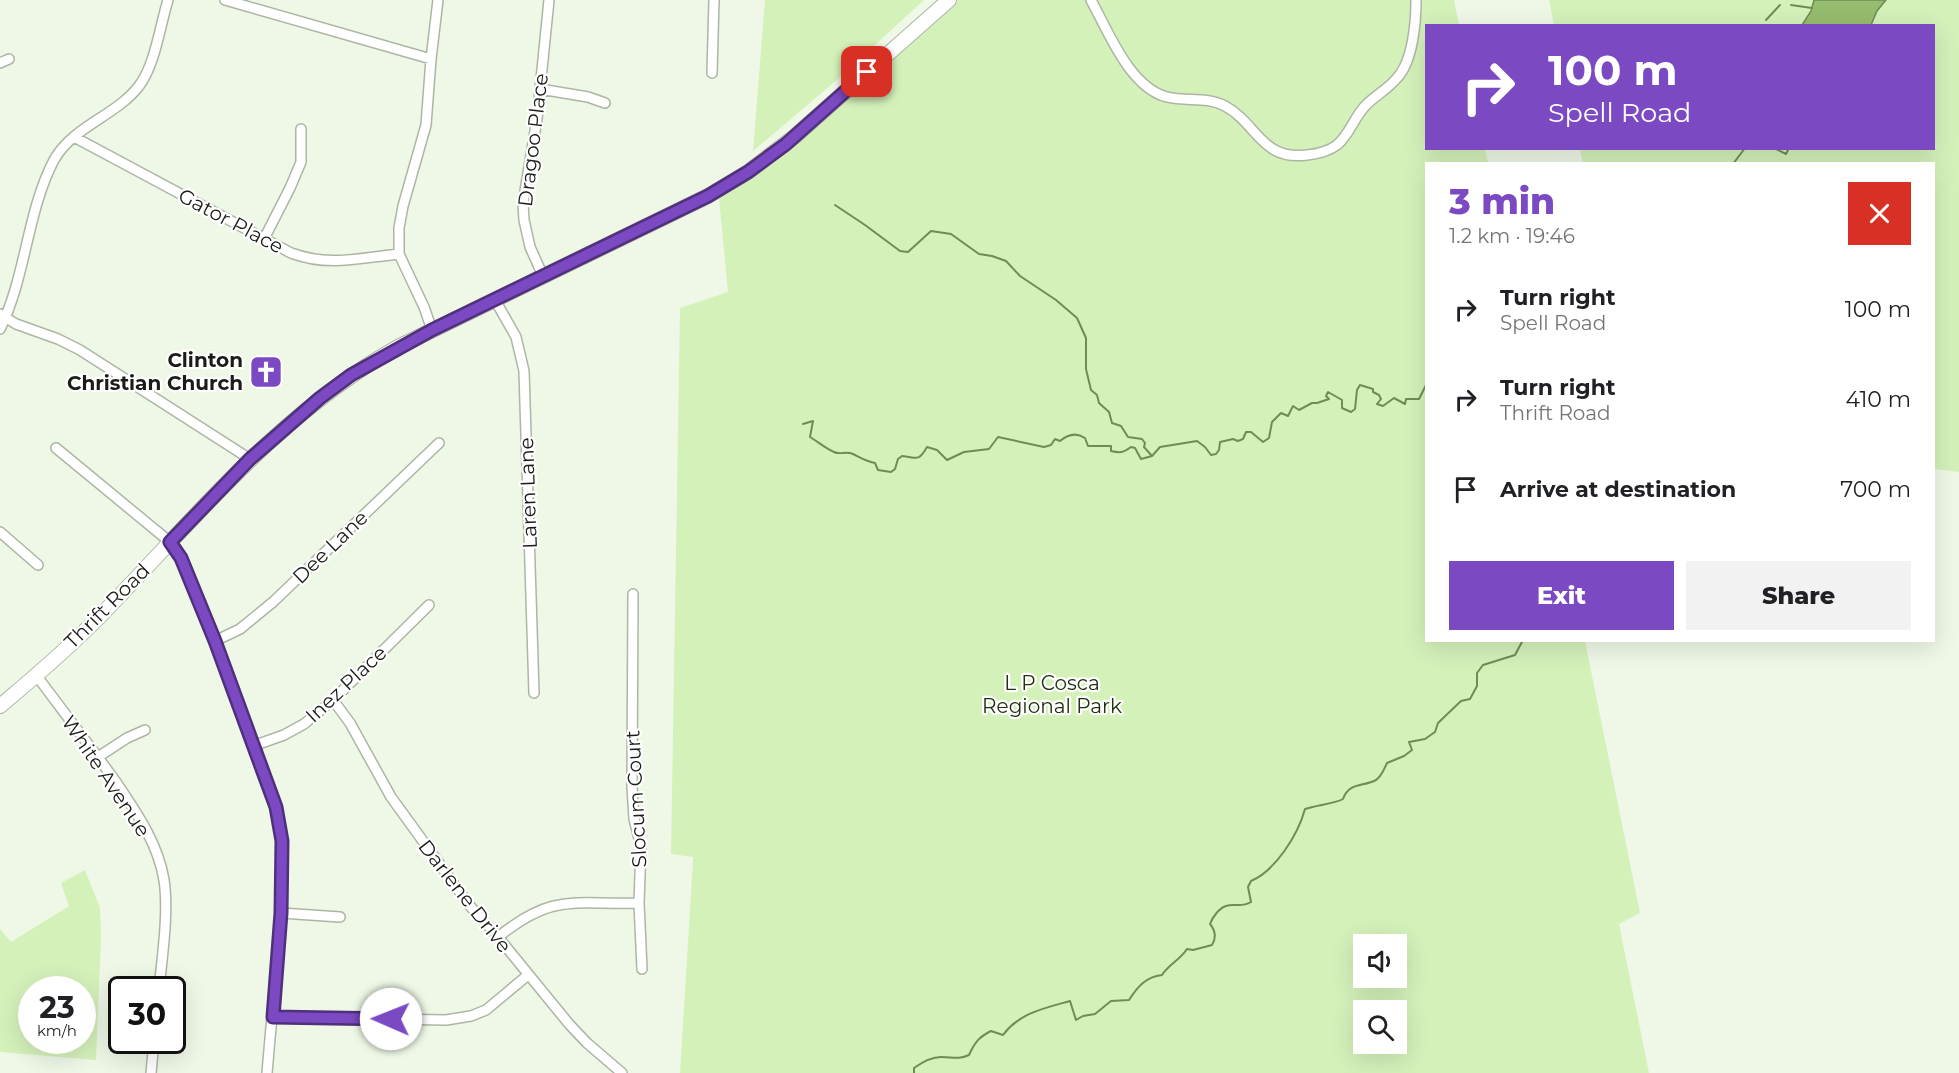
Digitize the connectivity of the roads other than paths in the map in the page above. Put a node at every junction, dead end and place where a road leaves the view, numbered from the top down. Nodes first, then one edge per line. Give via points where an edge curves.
1 (168, 0) edge
2 (225, 0) edge
3 (438, 0) edge
4 (549, 0) edge
5 (714, 0) edge
6 (949, 0) edge
7 (1090, 0) edge
8 (1416, 0) edge
9 (431, 59) junction
10 (711, 73) dead end
11 (540, 89) junction
12 (605, 103) dead end
13 (301, 129) dead end
14 (74, 137) junction
15 (264, 239) junction
16 (399, 254) junction
17 (543, 276) junction
18 (495, 300) junction
19 (3, 316) edge
20 (0, 329) edge
21 (432, 330) junction
22 (439, 443) dead end
23 (56, 448) dead end
24 (250, 459) junction
25 (0, 532) edge
26 (170, 542) junction
27 (38, 565) dead end
28 (633, 594) dead end
29 (429, 605) dead end
30 (215, 641) junction
31 (36, 675) junction
32 (534, 693) dead end
33 (333, 700) junction
34 (0, 706) edge
35 (145, 730) dead end
36 (253, 746) junction
37 (98, 757) junction
38 (639, 903) junction
39 (281, 913) junction
40 (340, 917) dead end
41 (498, 937) junction
42 (642, 969) dead end
43 (528, 975) junction
44 (160, 976) edge
45 (273, 1017) junction
46 (153, 1054) edge
47 (151, 1073) edge
48 (267, 1073) edge
49 (622, 1073) edge

1 - 14 street via 140,85 123,103
2 - 9 street
3 - 9 street
4 - 11 street, Dragoo Place
5 - 10 street
6 - 17 street, Thrift Road via 802,130 748,172 708,196
7 - 8 street via 1133,74 1146,87 1166,97 1208,99 1223,105 1239,116 1263,143 1294,156 1314,155 1336,146 1364,107 1399,76 1415,30
9 - 16 street via 427,119 401,217
11 - 12 street
11 - 17 street, Dragoo Place via 523,203 529,241
13 - 15 street via 301,162
14 - 15 street, Gator Place
14 - 19 street via 58,154 44,180
15 - 16 street, Gator Place via 319,261
16 - 21 street
17 - 18 street, Thrift Road
18 - 21 street, Thrift Road
18 - 32 street, Laren Lane via 516,337 524,371
19 - 20 street
19 - 24 street via 80,350
21 - 24 street, Thrift Road via 351,375
22 - 30 street, Dee Lane via 257,617
23 - 26 street
24 - 26 street, Thrift Road
25 - 27 street
26 - 30 street via 181,558
26 - 31 street, Thrift Road via 104,612
28 - 38 street, Slocum Court via 632,787 641,846
29 - 33 street, Inez Place
30 - 36 street
31 - 34 street, Thrift Road
31 - 37 street, White Avenue
33 - 36 street, Inez Place via 296,729
33 - 41 street, Darlene Drive via 424,846
35 - 37 street
36 - 39 street via 281,828
37 - 44 street, White Avenue via 144,824 164,881
38 - 41 street via 556,904 522,918
38 - 42 street, Slocum Court
39 - 40 street
39 - 45 street
41 - 43 street, Darlene Drive
43 - 45 street via 486,1010 471,1016 446,1020
43 - 49 street, Darlene Drive via 587,1043
45 - 48 street
46 - 47 street

